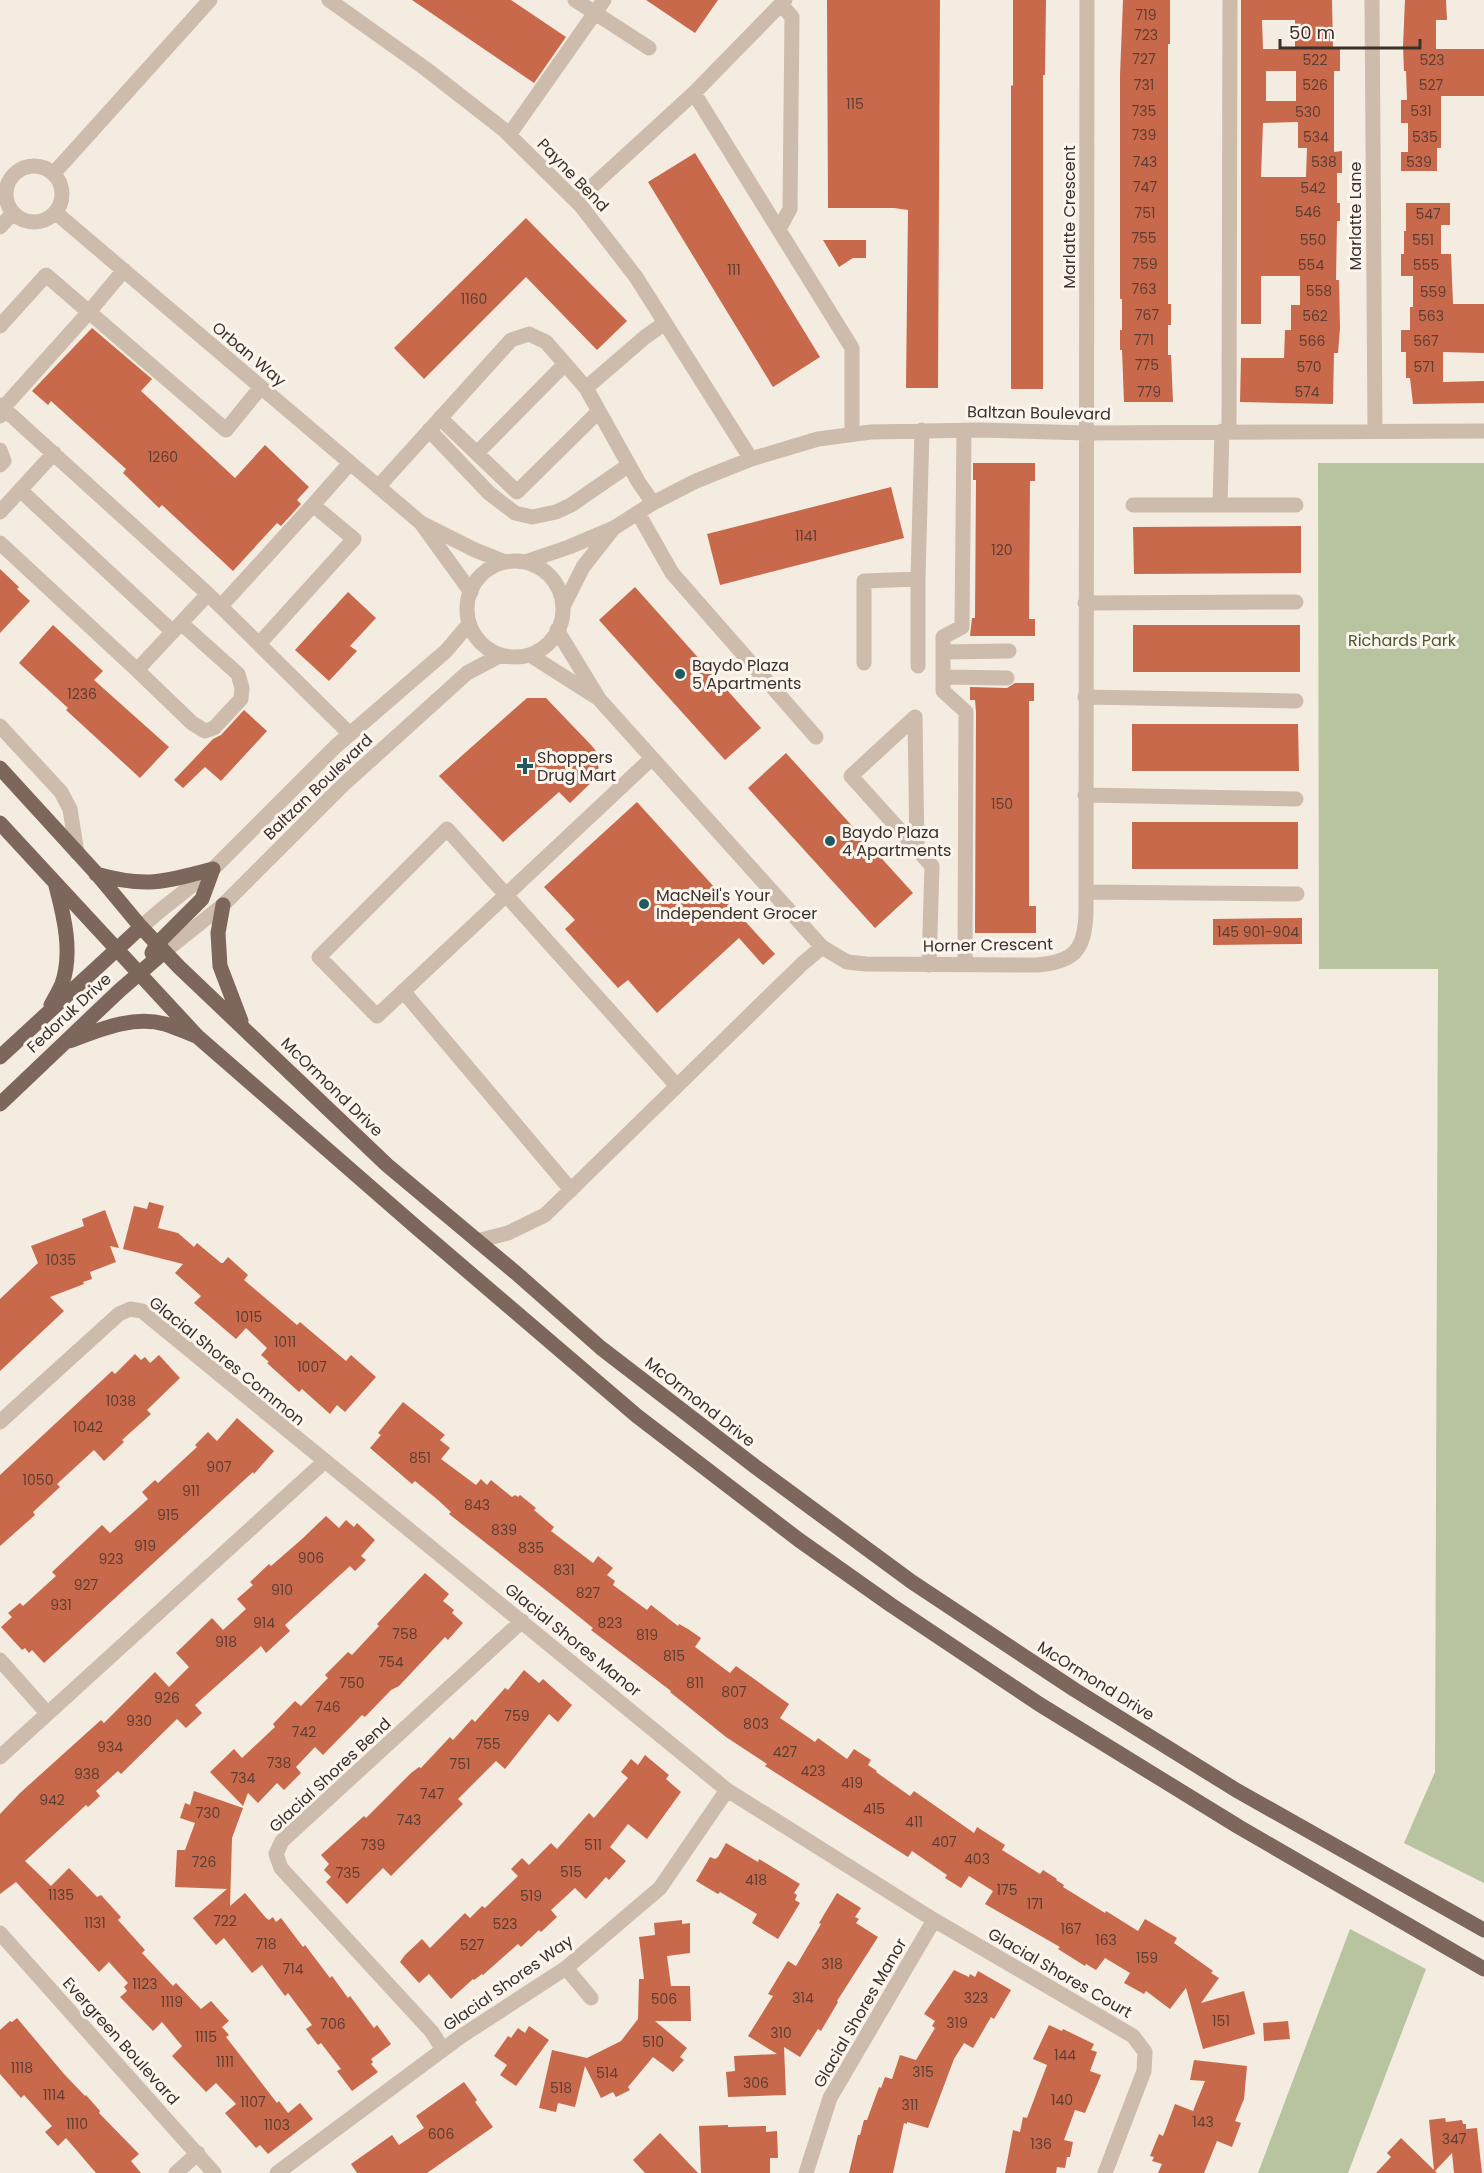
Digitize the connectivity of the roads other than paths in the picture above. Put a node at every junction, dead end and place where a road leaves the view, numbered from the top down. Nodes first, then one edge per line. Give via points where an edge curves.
1 (210, 0) edge
2 (329, 0) edge
3 (575, 0) edge
4 (604, 0) edge
5 (1087, 0) edge
6 (1230, 0) edge
7 (1372, 0) edge
8 (783, 2) edge
9 (595, 14) junction
10 (649, 48) dead end
11 (694, 93) junction
12 (509, 135) junction
13 (54, 173) junction
14 (5, 177) edge
15 (576, 201) junction
16 (55, 212) junction
17 (13, 213) junction
18 (0, 227) edge
19 (778, 229) junction
20 (124, 270) junction
21 (89, 312) junction
22 (665, 323) junction
23 (0, 326) edge
24 (565, 364) junction
25 (261, 387) junction
26 (586, 388) junction
27 (1, 409) edge
28 (599, 411) junction
29 (440, 418) junction
30 (429, 430) junction
31 (922, 430) junction
32 (964, 430) junction
33 (1226, 431) junction
34 (1375, 431) junction
35 (1484, 431) edge
36 (1086, 433) junction
37 (852, 434) junction
38 (0, 450) edge
39 (54, 453) junction
40 (477, 453) junction
41 (751, 459) junction
42 (350, 463) junction
43 (0, 465) edge
44 (629, 465) junction
45 (378, 486) junction
46 (20, 490) junction
47 (653, 503) junction
48 (313, 505) junction
49 (1133, 505) dead end
50 (1220, 505) junction
51 (1296, 505) dead end
52 (0, 512) edge
53 (638, 513) junction
54 (421, 523) junction
55 (614, 528) junction
56 (0, 543) edge
57 (505, 562) junction
58 (525, 562) junction
59 (918, 579) junction
60 (471, 592) junction
61 (208, 594) junction
62 (1296, 602) dead end
63 (1085, 603) junction
64 (564, 605) junction
65 (221, 606) junction
66 (470, 624) junction
67 (177, 627) junction
68 (557, 630) junction
69 (259, 644) junction
70 (1010, 651) dead end
71 (943, 652) junction
72 (530, 655) junction
73 (501, 656) junction
74 (864, 663) dead end
75 (918, 666) dead end
76 (136, 670) junction
77 (943, 677) junction
78 (1007, 678) dead end
79 (1085, 697) junction
80 (599, 699) junction
81 (1296, 701) dead end
82 (0, 726) edge
83 (350, 734) junction
84 (816, 737) dead end
85 (651, 758) junction
86 (0, 768) edge
87 (1086, 795) junction
88 (1296, 799) dead end
89 (0, 823) edge
90 (917, 850) junction
91 (77, 853) junction
92 (213, 869) junction
93 (96, 873) junction
94 (56, 884) junction
95 (1086, 892) junction
96 (506, 893) junction
97 (1297, 894) dead end
98 (223, 905) junction
99 (141, 927) junction
100 (822, 947) junction
101 (160, 948) junction
102 (117, 949) junction
103 (929, 964) junction
104 (965, 965) junction
105 (139, 973) junction
106 (403, 991) junction
107 (46, 1015) junction
108 (243, 1027) junction
109 (198, 1036) junction
110 (63, 1042) junction
111 (0, 1057) edge
112 (677, 1086) junction
113 (0, 1104) edge
114 (570, 1190) junction
115 (477, 1241) junction
116 (0, 1422) edge
117 (324, 1462) junction
118 (522, 1621) junction
119 (0, 1660) edge
120 (47, 1713) junction
121 (0, 1756) edge
122 (727, 1790) junction
123 (934, 1920) junction
124 (1484, 1930) edge
125 (0, 1933) edge
126 (566, 1968) junction
127 (1484, 1969) edge
128 (591, 1998) dead end
129 (443, 2050) junction
130 (198, 2153) junction
131 (176, 2173) edge
132 (214, 2173) edge
133 (277, 2173) edge
134 (806, 2173) edge
135 (1105, 2173) edge

1 - 13 street
2 - 12 street, Payne Bend
3 - 9 street
4 - 9 street
5 - 36 street, Marlatte Crescent
6 - 33 street
7 - 34 street, Marlatte Lane
8 - 11 street
8 - 19 street via 792,17 790,209
9 - 10 street
9 - 12 street
11 - 15 street
11 - 19 street
12 - 15 street, Payne Bend
13 - 14 street via 30,166
13 - 16 street via 62,196
14 - 17 street
15 - 22 street, Payne Bend via 636,278
16 - 17 street via 38,222 26,221
16 - 20 street, Orban Way
17 - 18 street
19 - 37 street via 852,348
20 - 21 street
20 - 25 street, Orban Way
21 - 23 street via 46,275
21 - 25 street via 226,430
21 - 27 street
22 - 26 street
22 - 41 street, Payne Bend
24 - 26 street
24 - 29 street via 546,342 529,334 511,340
24 - 40 street
25 - 42 street, Orban Way
26 - 28 street
27 - 39 street
28 - 40 street via 517,492
28 - 44 street
29 - 30 street
29 - 40 street
30 - 44 street via 489,493 515,513 532,517 572,505
30 - 45 street
31 - 32 street, Baltzan Boulevard
31 - 37 street, Baltzan Boulevard
31 - 59 street
32 - 36 street, Baltzan Boulevard
32 - 71 street via 962,627 943,637
33 - 34 street, Baltzan Boulevard
33 - 36 street, Baltzan Boulevard
33 - 50 street
34 - 35 street, Baltzan Boulevard
36 - 63 street, Horner Crescent
37 - 41 street, Baltzan Boulevard via 818,439
38 - 43 street via 4,461
39 - 46 street
39 - 61 street
41 - 47 street, Baltzan Boulevard
42 - 45 street, Orban Way
42 - 48 street
44 - 47 street
45 - 54 street, Orban Way
46 - 52 street
46 - 67 street
47 - 53 street, Baltzan Boulevard
48 - 65 street
48 - 69 street via 354,539
49 - 50 street
50 - 51 street
53 - 55 street, Baltzan Boulevard
53 - 84 street via 672,573
54 - 57 street, Orban Way
54 - 60 street, Orban Way
55 - 58 street, Baltzan Boulevard
55 - 64 street, Baltzan Boulevard via 583,567
56 - 76 street
57 - 58 street
57 - 60 street via 487,570
58 - 64 street via 552,577
59 - 74 street via 864,581
59 - 75 street
60 - 66 street via 467,604
61 - 65 street
61 - 67 street
62 - 63 street
63 - 79 street, Horner Crescent
64 - 68 street
65 - 69 street
66 - 73 street via 476,638
66 - 83 street, Baltzan Boulevard via 446,651
67 - 76 street
67 - 76 street via 238,674 241,699 213,728 205,730
68 - 72 street via 544,649
68 - 80 street, Horner Crescent
69 - 83 street
70 - 71 street
71 - 77 street
72 - 73 street
72 - 80 street, Horner Crescent
73 - 98 street, Baltzan Boulevard via 467,673 343,785
77 - 78 street
77 - 104 street via 943,691 966,712
79 - 81 street
79 - 87 street, Horner Crescent
80 - 85 street, Horner Crescent
82 - 91 street via 61,792 70,809
83 - 92 street, Baltzan Boulevard
85 - 96 street
85 - 100 street, Horner Crescent
86 - 91 main road, McOrmond Drive
87 - 88 street
87 - 95 street, Horner Crescent
89 - 94 main road
90 - 90 street via 852,776 915,717 917,839
90 - 103 street via 932,866
91 - 93 main road, McOrmond Drive
92 - 93 main road via 151,882 122,881
92 - 99 street, Baltzan Boulevard
92 - 101 main road, Fedoruk Drive via 202,899
93 - 99 main road, McOrmond Drive
94 - 102 main road
94 - 107 main road via 64,919 65,966 62,983
95 - 97 street
95 - 104 street, Horner Crescent via 1085,931 1078,950 1058,963
96 - 106 street
96 - 106 street via 447,829 319,957 377,1016
96 - 112 street
98 - 101 street, Baltzan Boulevard
98 - 108 main road via 218,933 220,966
99 - 101 main road, McOrmond Drive
99 - 102 main road, Fedoruk Drive
100 - 103 street, Horner Crescent via 847,962
100 - 112 street
101 - 105 main road, Fedoruk Drive
101 - 108 main road, McOrmond Drive
102 - 105 main road
102 - 107 main road, Fedoruk Drive
103 - 104 street, Horner Crescent
105 - 109 main road
105 - 110 main road, Fedoruk Drive
106 - 114 street
107 - 111 main road, Fedoruk Drive
108 - 115 main road, McOrmond Drive via 387,1165
109 - 110 main road via 164,1023 132,1022
109 - 127 main road via 637,1416 799,1540 1049,1710 1239,1827
110 - 113 main road, Fedoruk Drive
112 - 114 street
114 - 115 street via 544,1215 508,1233
115 - 124 main road, McOrmond Drive via 601,1347 912,1582 1236,1790
116 - 117 street, Glacial Shores Common via 119,1314 130,1309 142,1311
117 - 118 street, Glacial Shores Manor
117 - 120 street
118 - 122 street, Glacial Shores Manor
118 - 129 street, Glacial Shores Bend via 282,1841 276,1854 281,1868 432,2032
119 - 120 street
120 - 121 street
122 - 123 street, Glacial Shores Manor
122 - 126 street, Glacial Shores Way via 660,1888
123 - 134 street, Glacial Shores Manor via 831,2097
123 - 135 street, Glacial Shores Court via 1133,2037 1145,2052 1144,2071
125 - 130 street, Evergreen Boulevard
126 - 128 street
126 - 129 street, Glacial Shores Way
129 - 133 street, Glacial Shores Way
130 - 131 street
130 - 132 street, Evergreen Boulevard

